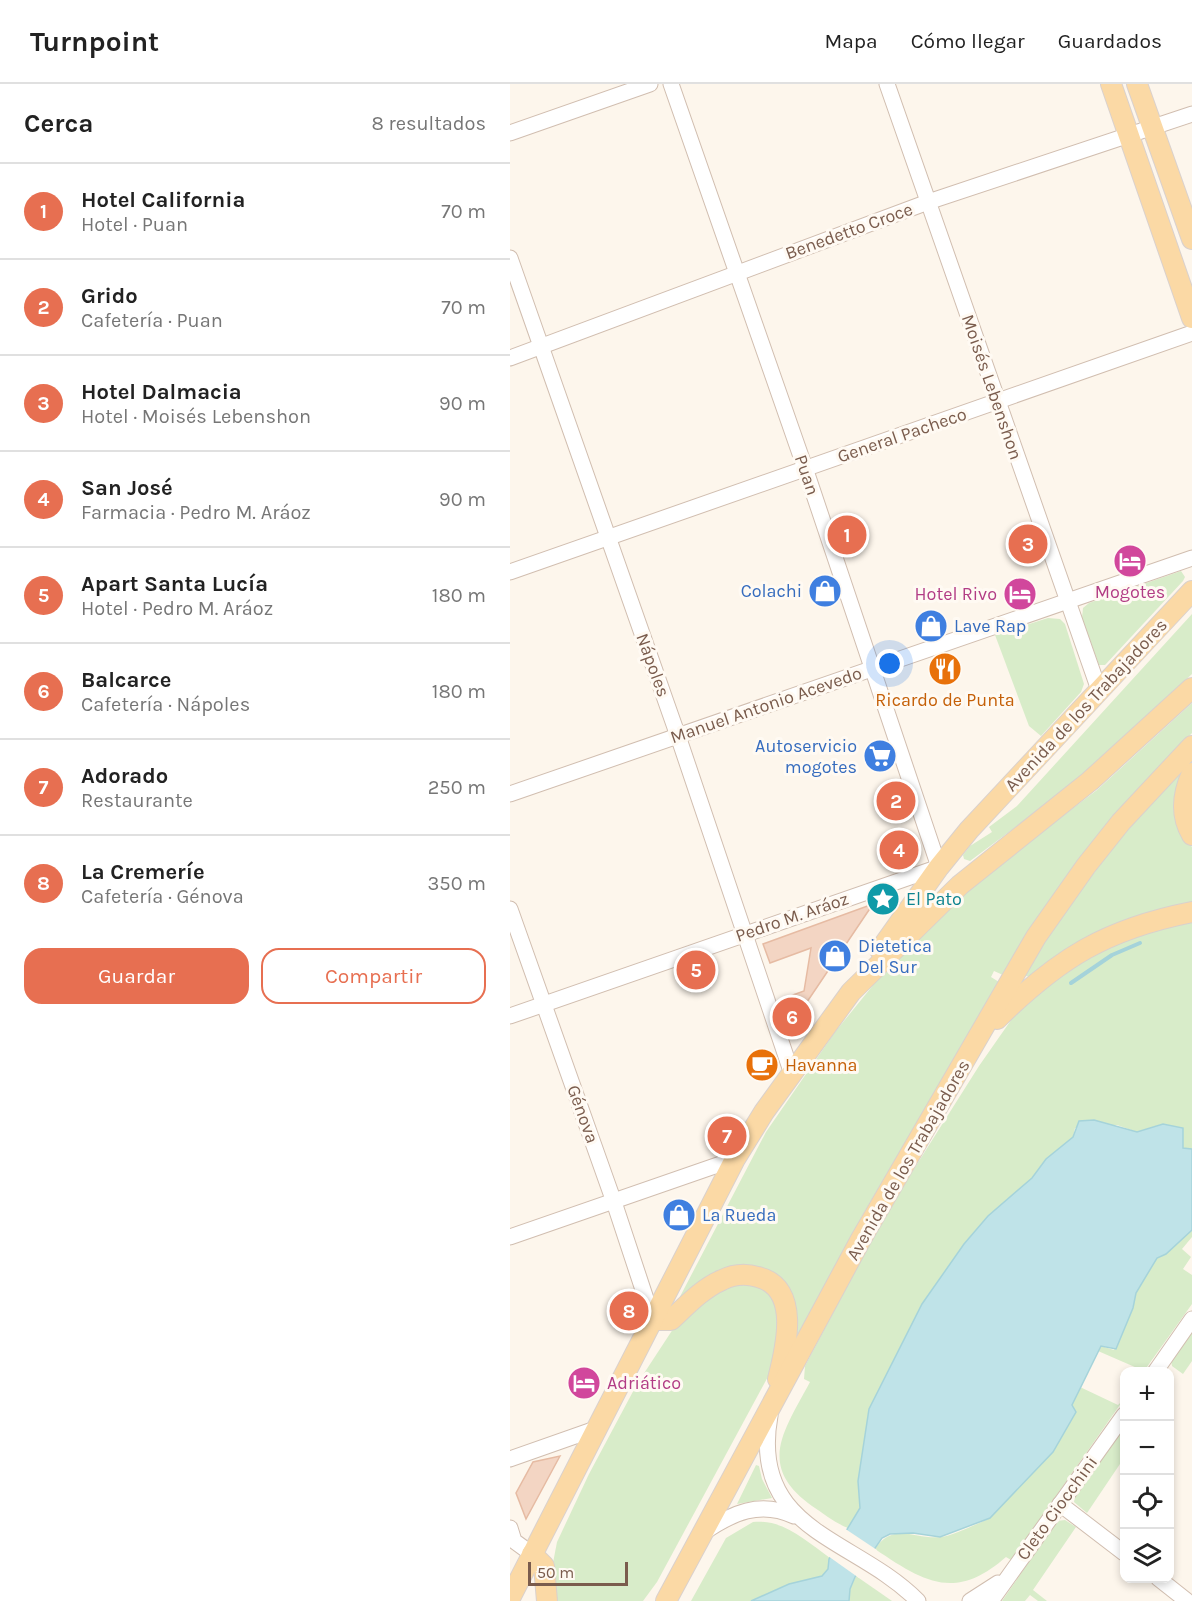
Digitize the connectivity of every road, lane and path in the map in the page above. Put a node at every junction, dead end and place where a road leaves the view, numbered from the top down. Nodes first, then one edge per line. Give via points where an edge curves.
1 (650, 84) edge
2 (671, 84) edge
3 (887, 84) edge
4 (1111, 84) edge
5 (1137, 84) edge
6 (1192, 114) edge
7 (1152, 127) junction
8 (510, 133) edge
9 (1129, 135) junction
10 (928, 202) junction
11 (1192, 239) edge
12 (510, 258) edge
13 (736, 273) junction
14 (1192, 318) edge
15 (1192, 333) edge
16 (541, 347) junction
17 (510, 358) edge
18 (997, 402) junction
19 (806, 468) junction
20 (607, 538) junction
21 (1192, 558) edge
22 (510, 572) edge
23 (1192, 591) edge
24 (1068, 601) junction
25 (872, 669) junction
26 (1192, 688) edge
27 (1099, 690) junction
28 (678, 735) junction
29 (1192, 746) edge
30 (1192, 773) edge
31 (510, 794) edge
32 (1192, 835) edge
33 (939, 867) junction
34 (510, 909) edge
35 (1192, 912) edge
36 (744, 933) junction
37 (851, 992) junction
38 (544, 1005) junction
39 (510, 1016) edge
40 (982, 1033) junction
41 (792, 1074) junction
42 (735, 1159) junction
43 (614, 1202) junction
44 (510, 1238) edge
45 (1192, 1318) edge
46 (653, 1320) junction
47 (1158, 1367) edge
48 (772, 1404) junction
49 (1121, 1421) edge
50 (598, 1428) junction
51 (510, 1459) edge
52 (1060, 1504) junction
53 (803, 1520) junction
54 (510, 1528) edge
55 (702, 1534) junction
56 (1120, 1549) edge
57 (531, 1554) junction
58 (684, 1567) junction
59 (1012, 1571) junction
60 (1164, 1583) edge
61 (510, 1598) edge
62 (915, 1598) edge
63 (547, 1601) edge
64 (652, 1601) edge
65 (666, 1601) edge
66 (928, 1601) edge
67 (970, 1601) edge
68 (991, 1601) edge
69 (1187, 1601) edge

1 - 8 street
2 - 13 street, Puan
3 - 10 street, Moisés Lebenshon
4 - 9 main road
5 - 7 main road
6 - 7 street, Benedetto Croce
7 - 9 street, Benedetto Croce
7 - 11 main road
9 - 10 street, Benedetto Croce
9 - 14 main road
10 - 13 street, Benedetto Croce
10 - 18 street, Moisés Lebenshon
12 - 16 street, Nápoles
13 - 16 street, Benedetto Croce
13 - 19 street, Puan
15 - 18 street, General Pacheco
16 - 17 street, Benedetto Croce
16 - 20 street, Nápoles
18 - 19 street, General Pacheco
18 - 24 street, Moisés Lebenshon
19 - 20 street, General Pacheco
19 - 25 street, Puan
20 - 22 street, General Pacheco
20 - 28 street, Nápoles
21 - 24 street, Manuel Antonio Acevedo
23 - 27 main road, Avenida de los Trabajadores
24 - 25 street, Manuel Antonio Acevedo
24 - 27 street, Moisés Lebenshon
25 - 28 street, Manuel Antonio Acevedo
25 - 33 street, Puan
26 - 37 main road, Avenida de los Trabajadores via 1090,781 960,885
27 - 33 main road, Avenida de los Trabajadores
28 - 31 street, Manuel Antonio Acevedo
28 - 36 street, Nápoles
29 - 40 main road, Avenida de los Trabajadores via 1148,790 1065,894
30 - 32 main road via 1184,803
33 - 36 street, Pedro M. Aráoz
33 - 37 main road, Avenida de los Trabajadores
34 - 38 street, Génova
35 - 40 main road via 1131,928 1089,946 1043,975
36 - 38 street, Pedro M. Aráoz
36 - 41 street, Nápoles
37 - 41 main road, Avenida de los Trabajadores
38 - 39 street, Pedro M. Aráoz
38 - 43 street, Génova
40 - 48 main road, Avenida de los Trabajadores via 861,1239
41 - 42 main road, Avenida de los Trabajadores
42 - 43 street
42 - 46 main road, Avenida de los Trabajadores
43 - 44 street
43 - 46 street, Génova
45 - 47 street
46 - 48 main road via 671,1320 725,1278 743,1274 768,1281 783,1298 787,1324
46 - 50 main road, Avenida de los Trabajadores
48 - 53 street via 766,1446 768,1470 776,1491
48 - 55 main road, Avenida de los Trabajadores
49 - 52 street, Cleto Ciocchini
50 - 51 street
50 - 57 main road, Avenida de los Trabajadores
52 - 56 street
52 - 59 street, Cleto Ciocchini
53 - 55 street via 783,1510 760,1507 732,1515
53 - 62 street
54 - 57 street via 514,1541
55 - 58 main road, Avenida de los Trabajadores
57 - 61 main road, Avenida de los Trabajadores
57 - 63 main road via 544,1566
58 - 64 main road
58 - 65 main road, Avenida de los Trabajadores
59 - 67 street
59 - 68 street, Cleto Ciocchini
60 - 69 street
62 - 66 street

